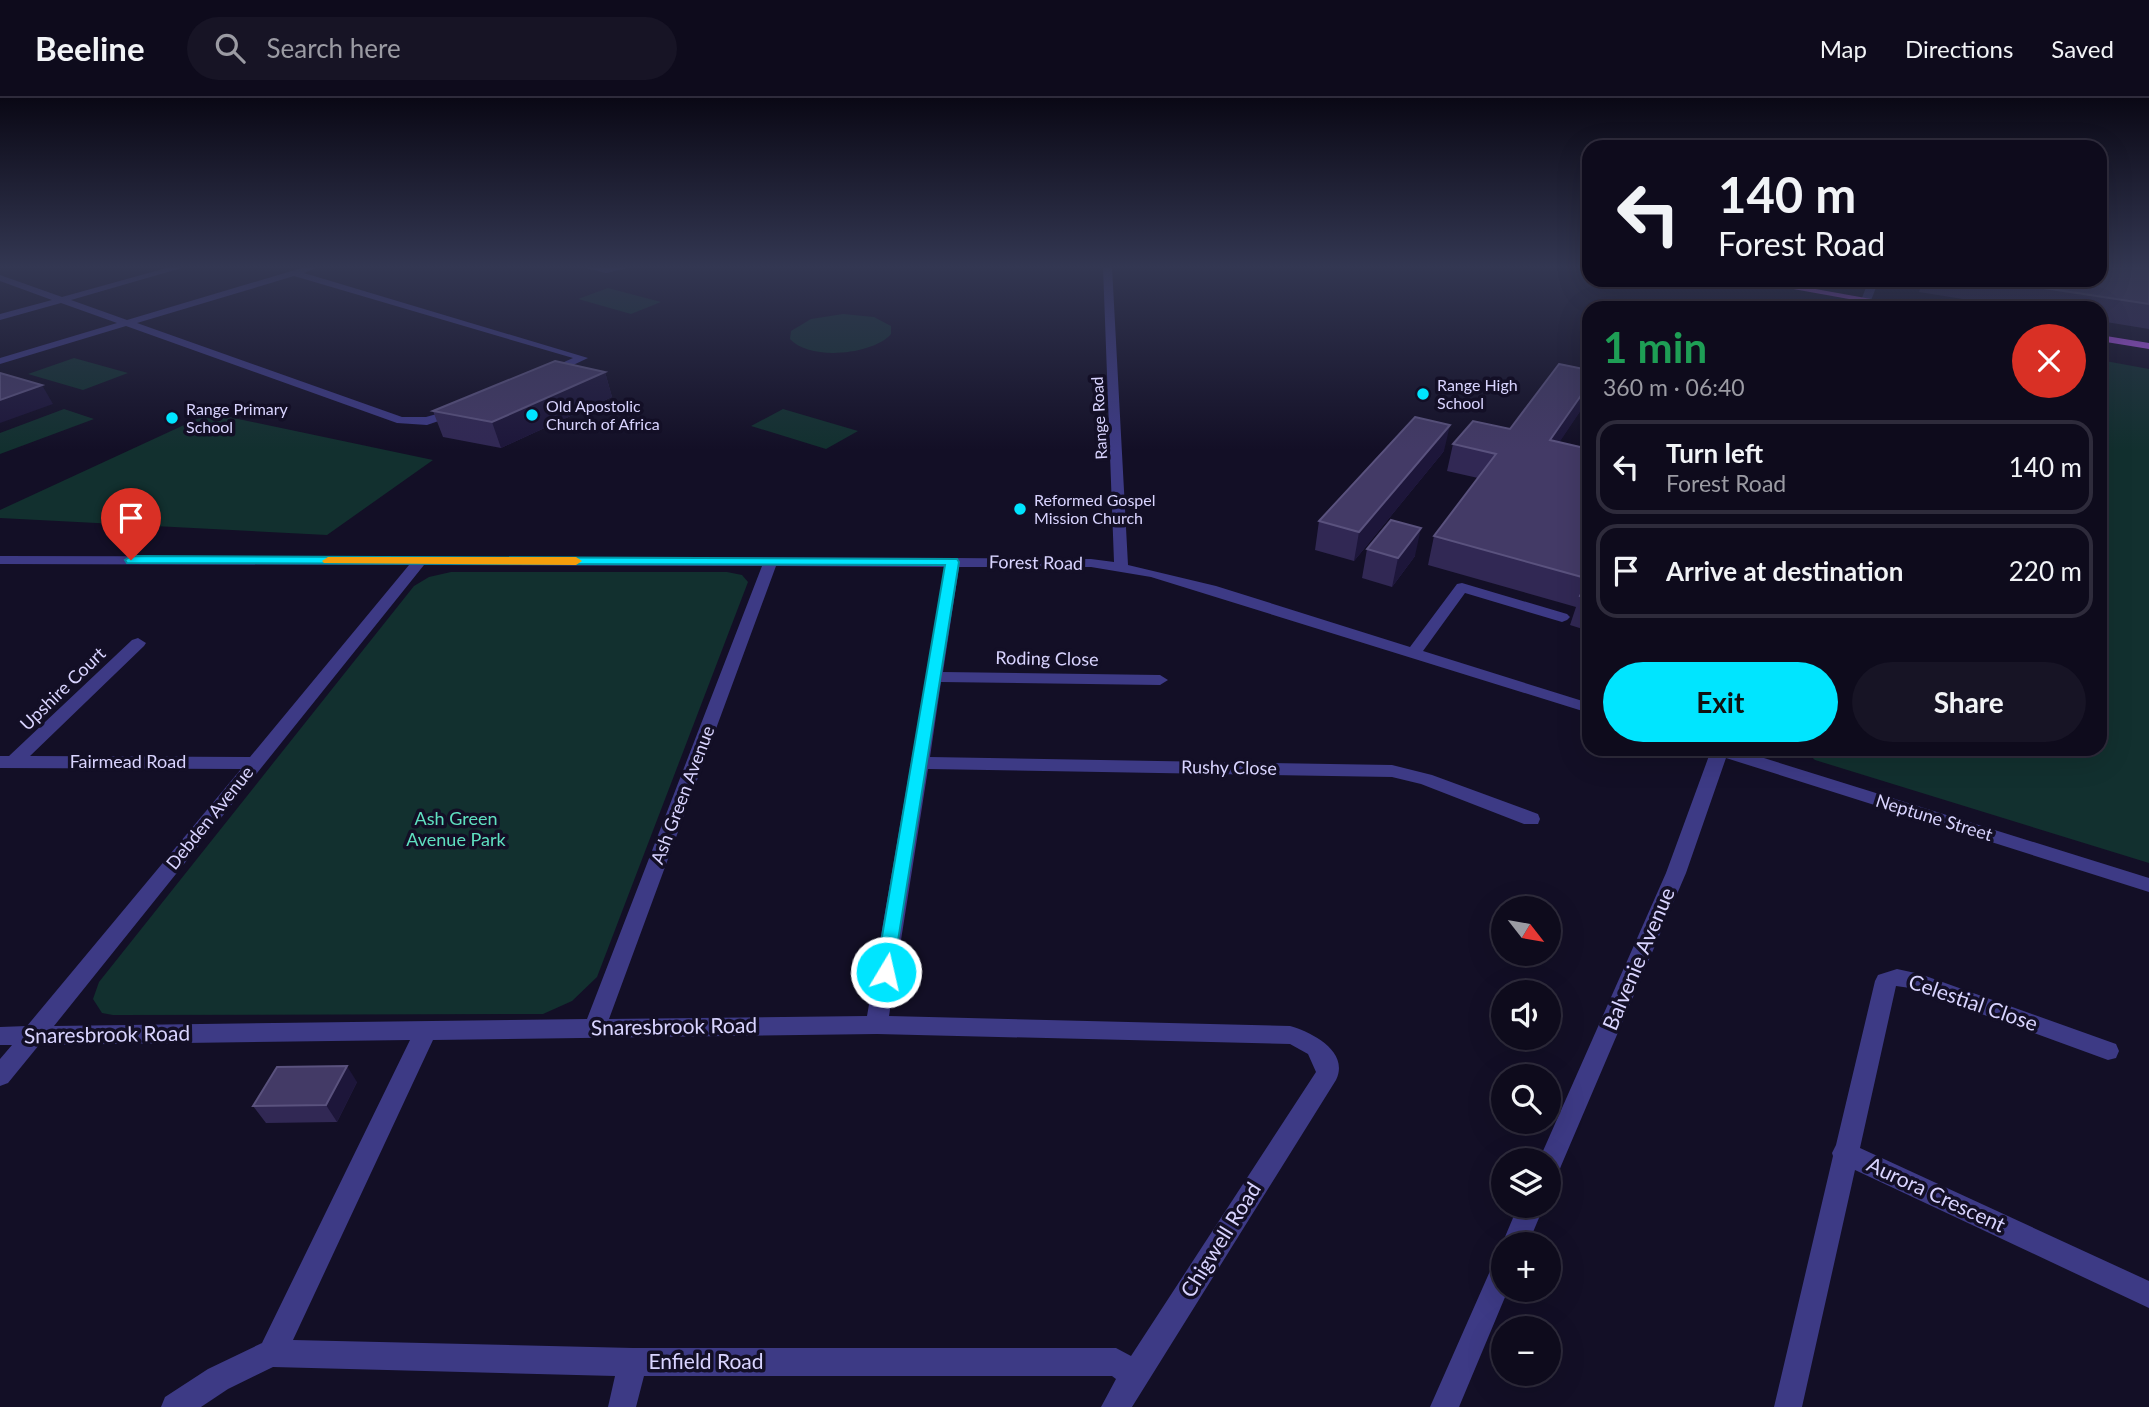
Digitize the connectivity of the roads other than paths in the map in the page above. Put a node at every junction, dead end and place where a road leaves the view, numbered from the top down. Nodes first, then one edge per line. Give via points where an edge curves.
1 (111, 328) edge
2 (142, 328) edge
3 (482, 328) edge
4 (1110, 328) edge
5 (2107, 339) edge
6 (2149, 346) edge
7 (0, 361) edge
8 (533, 379) edge
9 (471, 405) edge
10 (0, 560) edge
11 (420, 561) junction
12 (771, 561) junction
13 (953, 562) junction
14 (1121, 567) junction
15 (1562, 617) dead end
16 (138, 643) dead end
17 (1413, 654) junction
18 (934, 677) junction
19 (1160, 680) dead end
20 (1582, 706) edge
21 (1716, 756) edge
22 (1740, 756) edge
23 (7, 762) edge
24 (256, 762) junction
25 (920, 763) junction
26 (1531, 819) dead end
27 (2149, 885) edge
28 (877, 1025) junction
29 (594, 1028) junction
30 (426, 1030) junction
31 (0, 1035) edge
32 (33, 1036) junction
33 (2108, 1051) dead end
34 (1328, 1073) joint
35 (0, 1076) edge
36 (1557, 1148) edge
37 (1844, 1153) junction
38 (2149, 1295) edge
39 (1491, 1298) edge
40 (272, 1353) junction
41 (633, 1362) junction
42 (1135, 1375) junction
43 (175, 1407) edge
44 (622, 1407) edge
45 (1115, 1407) edge
46 (1444, 1407) edge
47 (1787, 1407) edge

1 - 7 street
2 - 9 street via 401,421 437,419
3 - 8 street via 583,358
4 - 14 street, Range Road
5 - 6 main road
10 - 11 street, Forest Road
11 - 12 street, Forest Road
11 - 24 street, Debden Avenue
12 - 13 street, Forest Road
12 - 29 street, Ash Green Avenue
13 - 14 street, Forest Road via 1078,562
13 - 18 street
14 - 17 street, Forest Road via 1211,589
15 - 17 street via 1462,587
16 - 23 street, Upshire Court
17 - 20 street, Forest Road
18 - 19 street, Roding Close
18 - 25 street
21 - 36 street, Balvenie Avenue via 1676,873
22 - 27 street, Neptune Street
23 - 24 street, Fairmead Road
24 - 32 street, Debden Avenue
25 - 26 street, Rushy Close via 1392,771 1426,779
25 - 28 street
28 - 29 street, Snaresbrook Road
28 - 34 street, Snaresbrook Road via 1290,1035 1306,1039 1320,1050
29 - 30 street, Snaresbrook Road
30 - 32 street, Snaresbrook Road
30 - 40 street
31 - 32 street, Snaresbrook Road
32 - 35 street, Debden Avenue
33 - 37 street, Celestial Close via 1912,980 1897,977 1886,981
34 - 42 street, Chigwell Road
37 - 38 street, Aurora Crescent
37 - 47 street, Aurora Crescent
39 - 46 street
40 - 41 street, Enfield Road
40 - 43 street, Enfield Road via 218,1379
41 - 42 street, Enfield Road via 1116,1362
41 - 44 street
42 - 45 street, Chigwell Road

